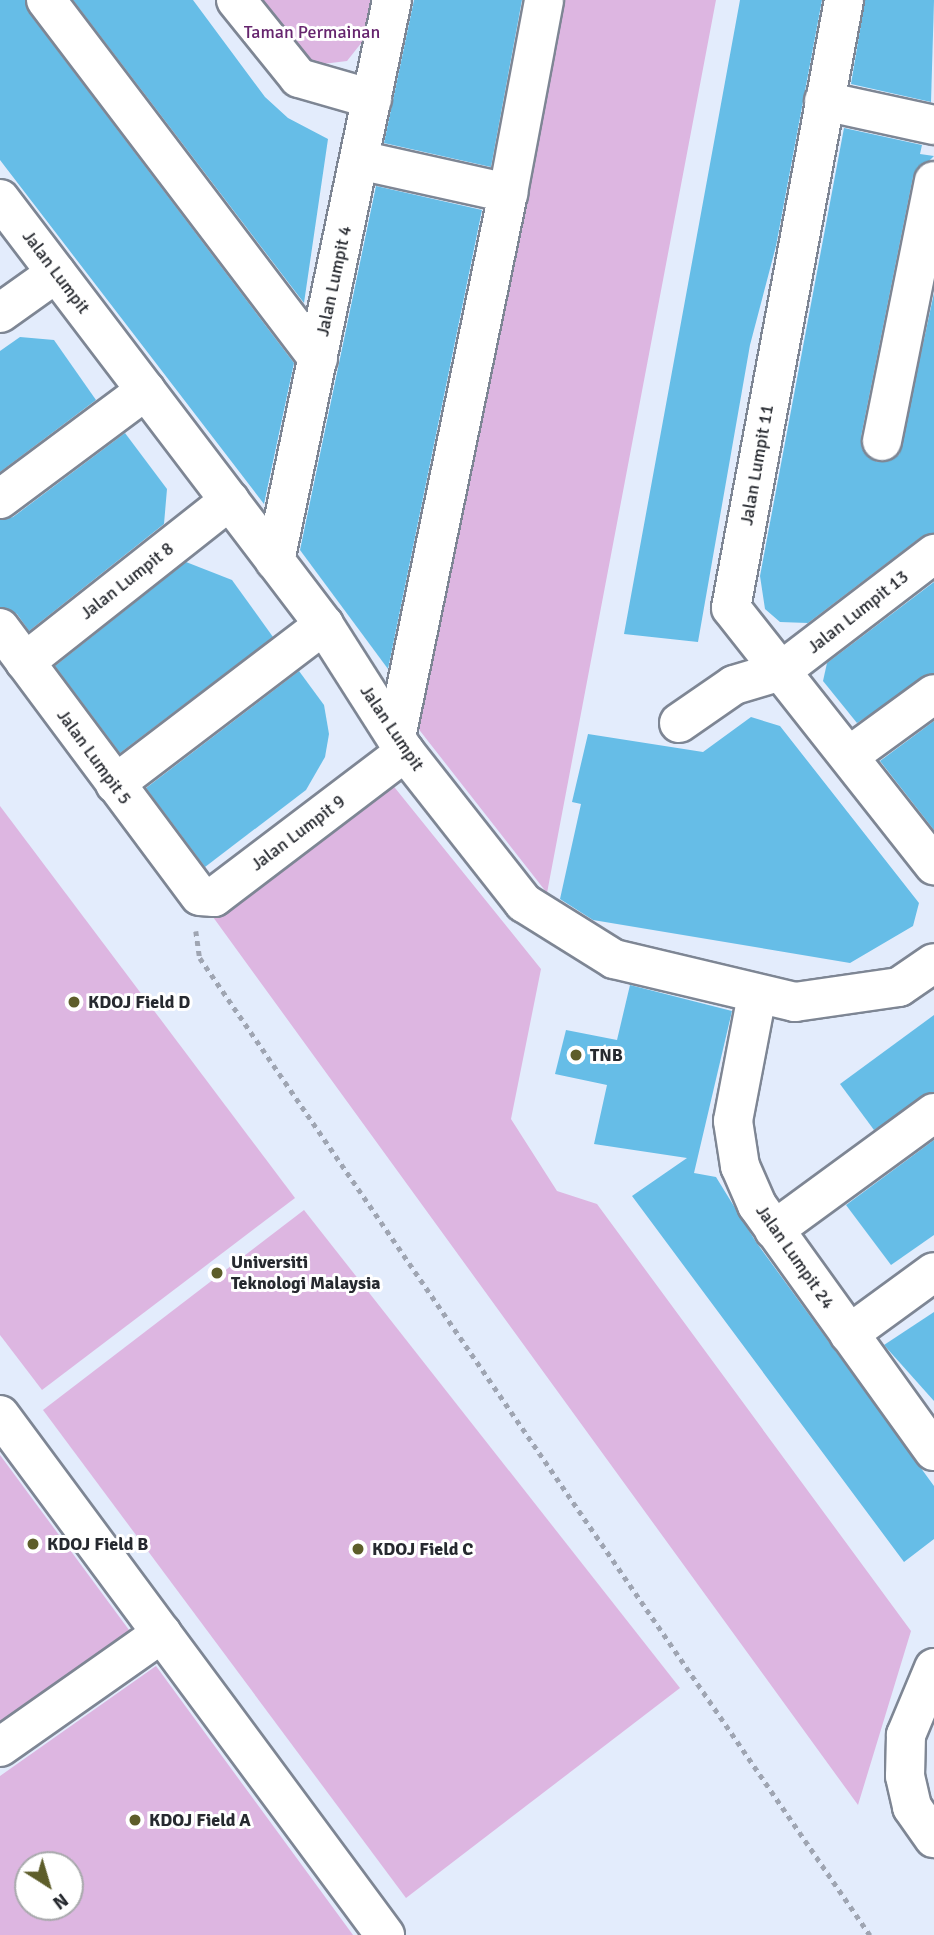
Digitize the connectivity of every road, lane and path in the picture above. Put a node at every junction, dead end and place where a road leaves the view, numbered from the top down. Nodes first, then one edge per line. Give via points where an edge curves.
1 (46, 0) edge
2 (236, 0) edge
3 (392, 0) edge
4 (544, 0) edge
5 (844, 0) edge
6 (372, 99) junction
7 (824, 101) junction
8 (934, 125) edge
9 (359, 160) junction
10 (934, 181) edge
11 (508, 193) junction
12 (0, 199) edge
13 (56, 273) junction
14 (0, 313) edge
15 (318, 358) junction
16 (146, 390) junction
17 (882, 441) dead end
18 (0, 499) edge
19 (230, 500) junction
20 (934, 554) edge
21 (275, 561) junction
22 (324, 625) junction
23 (0, 628) edge
24 (25, 662) junction
25 (781, 671) junction
26 (934, 694) edge
27 (679, 723) dead end
28 (401, 745) junction
29 (849, 756) junction
30 (115, 784) junction
31 (934, 865) edge
32 (188, 885) junction
33 (934, 963) edge
34 (757, 995) junction
35 (934, 1113) edge
36 (774, 1230) junction
37 (934, 1272) edge
38 (849, 1334) junction
39 (0, 1415) edge
40 (934, 1451) edge
41 (162, 1633) junction
42 (934, 1668) edge
43 (0, 1747) edge
44 (934, 1839) edge
45 (385, 1935) edge
46 (870, 1935) edge

1 - 15 street
2 - 6 street via 299,78
3 - 6 street, Jalan Lumpit 4
4 - 11 street
5 - 7 street, Jalan Lumpit 11
6 - 9 street, Jalan Lumpit 4
7 - 8 street
7 - 25 street, Jalan Lumpit 11 via 730,608
9 - 11 street
9 - 15 street, Jalan Lumpit 4
10 - 17 street
11 - 28 street
12 - 13 street, Jalan Lumpit
13 - 14 street
13 - 16 street, Jalan Lumpit
15 - 21 street, Jalan Lumpit 4
16 - 18 street
16 - 19 street, Jalan Lumpit
19 - 21 street, Jalan Lumpit
19 - 24 street, Jalan Lumpit 8
20 - 25 street, Jalan Lumpit 13
21 - 22 street, Jalan Lumpit
22 - 28 street, Jalan Lumpit
22 - 30 street
23 - 24 street, Jalan Lumpit 5
24 - 30 street, Jalan Lumpit 5
25 - 27 street via 734,685
25 - 29 street, Jalan Lumpit 11
26 - 29 street
28 - 32 street, Jalan Lumpit 9 via 214,897 200,896
28 - 34 street, Jalan Lumpit via 524,903 614,959
29 - 31 street, Jalan Lumpit 11
30 - 32 street, Jalan Lumpit 5
32 - 46 path via 200,958
33 - 34 street, Jalan Lumpit via 899,987 795,1002
34 - 36 street, Jalan Lumpit 24 via 734,1145 757,1205
35 - 36 street
36 - 38 street, Jalan Lumpit 24
37 - 38 street
38 - 40 street, Jalan Lumpit 24
39 - 41 street
41 - 43 street
41 - 45 street
42 - 44 street via 906,1735 905,1776 912,1807

